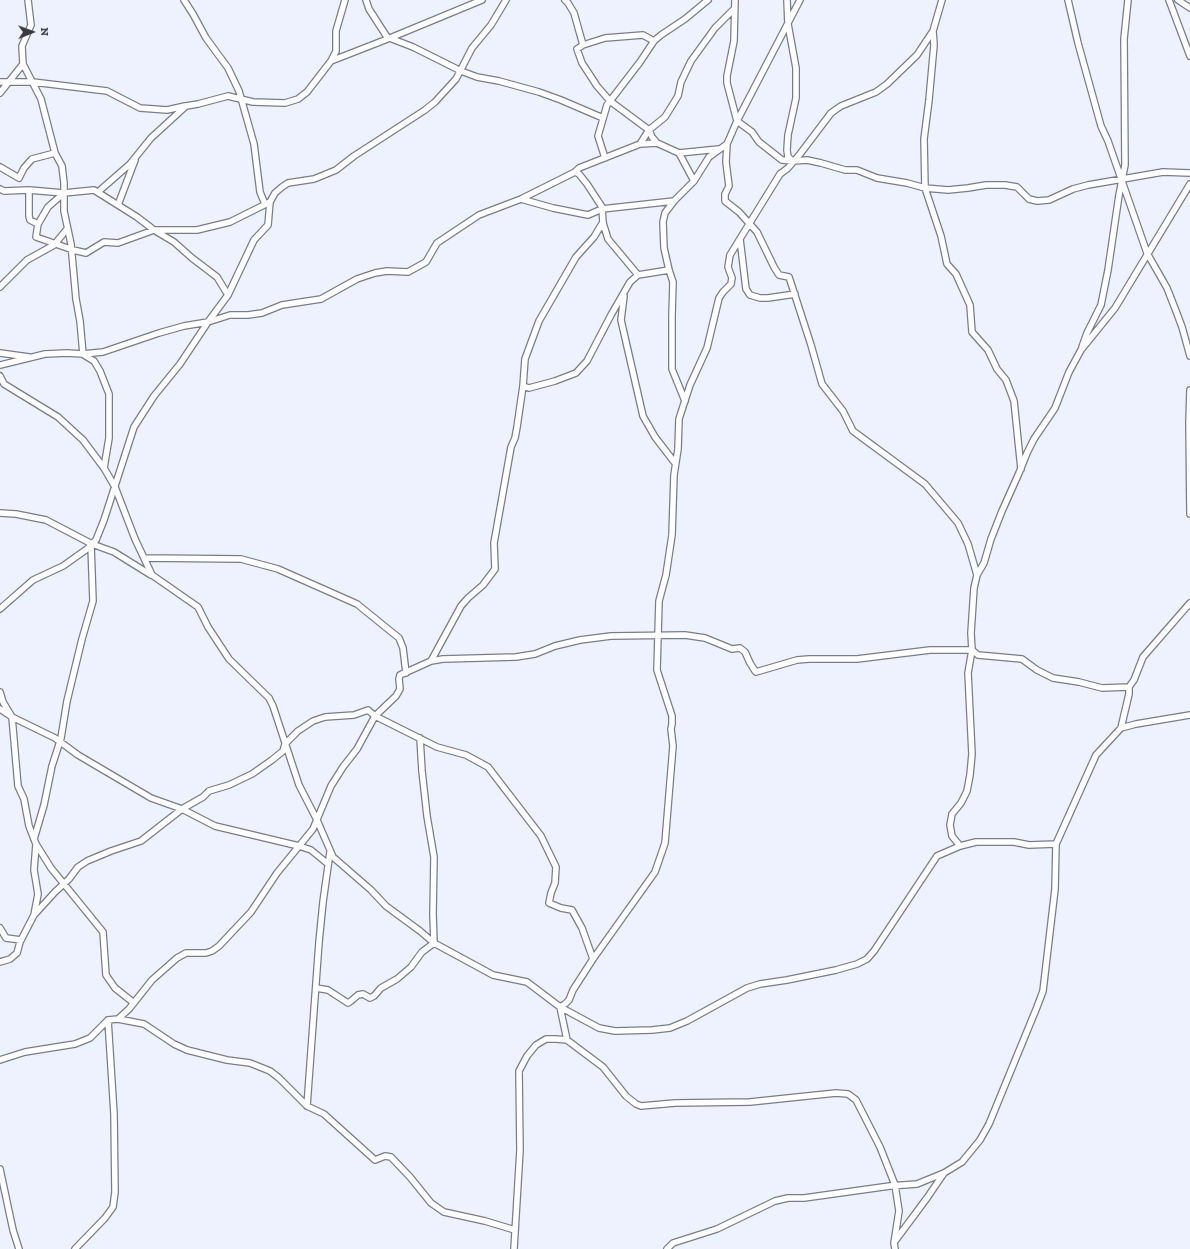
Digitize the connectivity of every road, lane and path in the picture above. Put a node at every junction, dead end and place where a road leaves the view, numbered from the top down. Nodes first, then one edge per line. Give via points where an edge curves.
1 (28, 0) edge
2 (184, 0) edge
3 (345, 0) edge
4 (366, 0) edge
5 (482, 0) edge
6 (506, 0) edge
7 (565, 0) edge
8 (708, 0) edge
9 (735, 0) edge
10 (787, 0) edge
11 (800, 0) edge
12 (942, 0) edge
13 (1068, 0) edge
14 (1128, 0) edge
15 (1169, 0) edge
16 (1178, 0) edge
17 (1190, 8) edge
18 (734, 9) junction
19 (788, 24) junction
20 (933, 31) junction
21 (390, 38) junction
22 (654, 41) junction
23 (582, 45) junction
24 (1190, 56) edge
25 (331, 61) junction
26 (24, 64) junction
27 (461, 71) junction
28 (0, 82) edge
29 (9, 82) junction
30 (33, 82) junction
31 (0, 93) edge
32 (241, 99) junction
33 (610, 101) junction
34 (186, 106) junction
35 (603, 118) junction
36 (737, 121) junction
37 (649, 130) junction
38 (657, 143) junction
39 (640, 144) junction
40 (727, 144) junction
41 (721, 149) junction
42 (55, 153) junction
43 (679, 153) junction
44 (138, 154) junction
45 (605, 158) junction
46 (793, 161) junction
47 (0, 167) edge
48 (575, 172) junction
49 (1190, 173) edge
50 (1122, 180) junction
51 (694, 181) junction
52 (1190, 184) edge
53 (925, 188) junction
54 (0, 189) edge
55 (29, 190) junction
56 (98, 192) junction
57 (64, 193) junction
58 (521, 199) junction
59 (674, 201) junction
60 (268, 203) junction
61 (118, 205) junction
62 (602, 209) junction
63 (603, 222) junction
64 (750, 222) junction
65 (38, 224) junction
66 (67, 229) junction
67 (154, 230) junction
68 (740, 238) junction
69 (55, 244) junction
70 (71, 250) junction
71 (1147, 253) junction
72 (669, 270) junction
73 (638, 275) junction
74 (0, 287) edge
75 (228, 294) junction
76 (624, 294) junction
77 (795, 294) junction
78 (208, 322) junction
79 (1081, 350) junction
80 (0, 353) edge
81 (83, 354) junction
82 (1190, 356) edge
83 (34, 358) junction
84 (0, 365) edge
85 (0, 376) edge
86 (523, 386) junction
87 (1190, 390) edge
88 (684, 401) junction
89 (675, 464) junction
90 (104, 468) junction
91 (1021, 469) junction
92 (115, 487) junction
93 (0, 513) edge
94 (1190, 514) edge
95 (91, 544) junction
96 (144, 558) junction
97 (152, 575) junction
98 (977, 575) junction
99 (1190, 603) edge
100 (0, 609) edge
101 (659, 635) junction
102 (972, 650) junction
103 (432, 661) junction
104 (406, 673) junction
105 (1129, 687) junction
106 (0, 692) edge
107 (0, 709) edge
108 (1190, 715) edge
109 (375, 716) junction
110 (12, 717) junction
111 (1121, 728) junction
112 (420, 738) junction
113 (59, 742) junction
114 (286, 744) junction
115 (182, 809) junction
116 (317, 820) junction
117 (35, 841) junction
118 (1056, 844) junction
119 (299, 846) junction
120 (960, 846) junction
121 (330, 852) junction
122 (328, 864) junction
123 (64, 883) junction
124 (34, 915) junction
125 (0, 928) edge
126 (21, 940) junction
127 (434, 943) junction
128 (593, 959) junction
129 (0, 962) edge
130 (316, 988) junction
131 (134, 1003) junction
132 (560, 1007) junction
133 (118, 1019) junction
134 (108, 1020) junction
135 (567, 1040) junction
136 (0, 1060) edge
137 (306, 1106) junction
138 (0, 1169) edge
139 (944, 1173) junction
140 (895, 1186) junction
141 (515, 1230) junction
142 (895, 1247) edge
143 (19, 1249) edge
144 (75, 1249) edge
145 (514, 1249) edge
146 (667, 1249) edge

1 - 26 street via 31,25 22,46
2 - 32 street via 206,38 228,68
3 - 25 street via 336,31 336,51
4 - 21 street via 369,9
5 - 21 street
6 - 27 street via 491,25 472,48
7 - 23 street via 574,13
8 - 22 street
9 - 18 street
10 - 19 street
11 - 19 street
12 - 20 street
13 - 50 street via 1095,106
14 - 50 street via 1124,38 1125,165
15 - 24 street
16 - 17 street
18 - 36 street via 736,23 727,83
18 - 37 street via 715,28 691,60 678,96 665,116
19 - 36 street
19 - 46 street via 796,68 796,98 787,150
20 - 46 street via 917,55 887,84 876,92 841,106 831,113
20 - 53 street via 934,45 924,139
21 - 25 street
21 - 27 street
22 - 23 street via 643,35 605,38
22 - 33 street
23 - 33 street via 577,49 582,63
25 - 32 street via 307,92 298,99 285,104
26 - 29 street
26 - 30 street
27 - 35 street via 539,92
27 - 60 street via 447,90 425,110 402,123 336,170 314,179 288,183 275,193
28 - 29 street
29 - 30 street
29 - 31 street
30 - 34 street via 107,91 140,108 167,110
30 - 42 street via 41,99
32 - 34 street via 228,96
32 - 60 street via 254,144 260,192
33 - 35 street
33 - 37 street
34 - 44 street via 151,138
35 - 45 street via 598,136
36 - 40 street
36 - 46 street via 782,160
37 - 38 street
37 - 39 street
38 - 39 street
38 - 43 street
39 - 45 street
40 - 41 street
40 - 64 street via 729,186 725,201
41 - 43 street
41 - 51 street via 709,157
42 - 47 street via 32,159 19,178
42 - 57 street via 62,166
43 - 51 street
44 - 56 street
44 - 61 street
45 - 48 street
46 - 53 street via 807,160 845,170 857,170 877,178
46 - 64 street via 780,174
48 - 58 street
48 - 62 street via 587,184
49 - 50 street via 1163,172
50 - 53 street via 1073,189 1049,200 1029,199 1017,187 1005,185 948,190
50 - 71 street
50 - 79 street via 1100,305
51 - 59 street
52 - 71 street
53 - 91 street via 941,236 947,264 958,278 970,305 972,332 986,347 1006,380 1014,401
54 - 55 street
55 - 57 street
55 - 65 street via 30,220
56 - 57 street via 87,190
56 - 61 street
57 - 65 street via 48,207
57 - 66 street
58 - 62 street via 588,215
58 - 78 street via 479,215 437,243 426,262 408,272 387,271 374,274 357,279 321,299 282,306 262,313 230,315
59 - 62 street
59 - 72 street via 663,222 664,248
60 - 67 street via 230,222 196,230
60 - 75 street via 268,225 254,240
61 - 67 street
62 - 63 street
63 - 73 street via 608,239
63 - 86 street via 594,237 576,257 539,321 525,359
64 - 68 street
64 - 77 street via 774,268 779,276 789,277
65 - 69 street via 36,237
66 - 69 street
66 - 70 street
67 - 70 street via 118,243 104,242 86,253
67 - 75 street via 174,242 217,277
68 - 77 street via 746,289 750,295 768,298
68 - 88 street via 730,255 728,267 732,278 731,284 719,298 707,348
69 - 70 street
69 - 74 street via 27,260
70 - 81 street
71 - 79 street via 1115,308
71 - 82 street via 1167,288
72 - 73 street
72 - 88 street via 673,282 672,369
73 - 76 street via 630,282
75 - 78 street
76 - 86 street via 587,361 576,373 529,388
76 - 89 street via 621,320 643,416
77 - 98 street via 822,384 843,411 853,431 925,484 958,523 968,544
78 - 81 street via 159,333 103,352
78 - 92 street via 134,427
79 - 91 street via 1055,408 1034,439
80 - 83 street
81 - 83 street via 45,354
81 - 90 street via 94,361 109,394 109,438
83 - 84 street
85 - 90 street via 4,384 58,417 83,440
86 - 103 street via 494,543 495,569 461,606
87 - 94 street
88 - 89 street via 679,419
89 - 101 street via 672,535 660,601
90 - 92 street
91 - 98 street
92 - 95 street via 96,540
92 - 96 street
93 - 95 street via 46,520
95 - 97 street via 114,552
95 - 100 street via 63,566 33,580
95 - 113 street via 94,601 82,639
96 - 97 street
96 - 104 street via 241,559 278,569 357,604 399,638
97 - 114 street via 198,607 229,659 269,698
98 - 102 street via 973,602
99 - 105 street via 1142,657
101 - 102 street via 705,638 732,649 740,648 756,672 797,660 857,659 930,650
101 - 103 street via 598,637 516,657
101 - 128 street via 657,670 672,716 673,746 665,843 655,872
102 - 105 street via 978,655 1022,659 1053,678 1102,688
102 - 120 street via 968,673 972,754 970,775 967,791 952,814 950,825 952,836
103 - 104 street
104 - 109 street via 400,675 400,688 396,696
105 - 111 street
106 - 110 street
107 - 110 street
108 - 111 street
109 - 112 street
109 - 114 street via 368,710 354,715 325,717 298,731
109 - 116 street via 357,749 331,786
110 - 113 street
110 - 117 street via 18,786
111 - 118 street via 1096,755
112 - 127 street via 427,816 434,857
112 - 128 street via 437,747 466,755 488,767 505,788 541,836 556,867 549,903 572,910 582,928
113 - 115 street via 146,795
113 - 117 street
114 - 115 street via 272,760 252,774 210,791
114 - 116 street via 299,785
115 - 119 street via 216,826
115 - 123 street via 141,841 87,861
116 - 119 street
116 - 121 street
117 - 123 street via 51,868
117 - 124 street via 34,870 38,894
118 - 120 street via 976,842
118 - 139 street via 1055,889 1043,991 989,1124 962,1162
119 - 122 street via 311,850
119 - 131 street via 251,912 219,946 206,953 186,953 177,958 152,980
120 - 132 street via 936,856 874,951 867,959 857,964 747,988 670,1028 615,1031 604,1029
121 - 122 street
121 - 127 street via 386,906
122 - 130 street via 322,902
123 - 124 street
123 - 131 street via 103,932 106,975 115,988
124 - 126 street
125 - 126 street via 6,938
126 - 129 street via 18,953
127 - 130 street via 422,952 398,979 381,988 370,998 363,994 358,995 348,1003 328,990
127 - 132 street via 493,975 527,982
128 - 132 street via 569,1000
130 - 137 street
131 - 133 street
132 - 135 street
133 - 134 street
133 - 137 street via 144,1024 187,1050 261,1066 279,1078
134 - 136 street via 90,1038 75,1044 25,1052
134 - 144 street via 114,1114 113,1207
135 - 140 street via 603,1067 626,1096 641,1106 750,1102 848,1094 856,1100 880,1147
135 - 141 street via 546,1039 536,1045 519,1072 520,1150
137 - 141 street via 324,1114 375,1160 385,1156 391,1157 431,1203 444,1212
138 - 143 street
139 - 140 street via 917,1184
139 - 142 street
140 - 142 street via 899,1211
140 - 146 street via 775,1201 717,1228 673,1244
141 - 145 street

